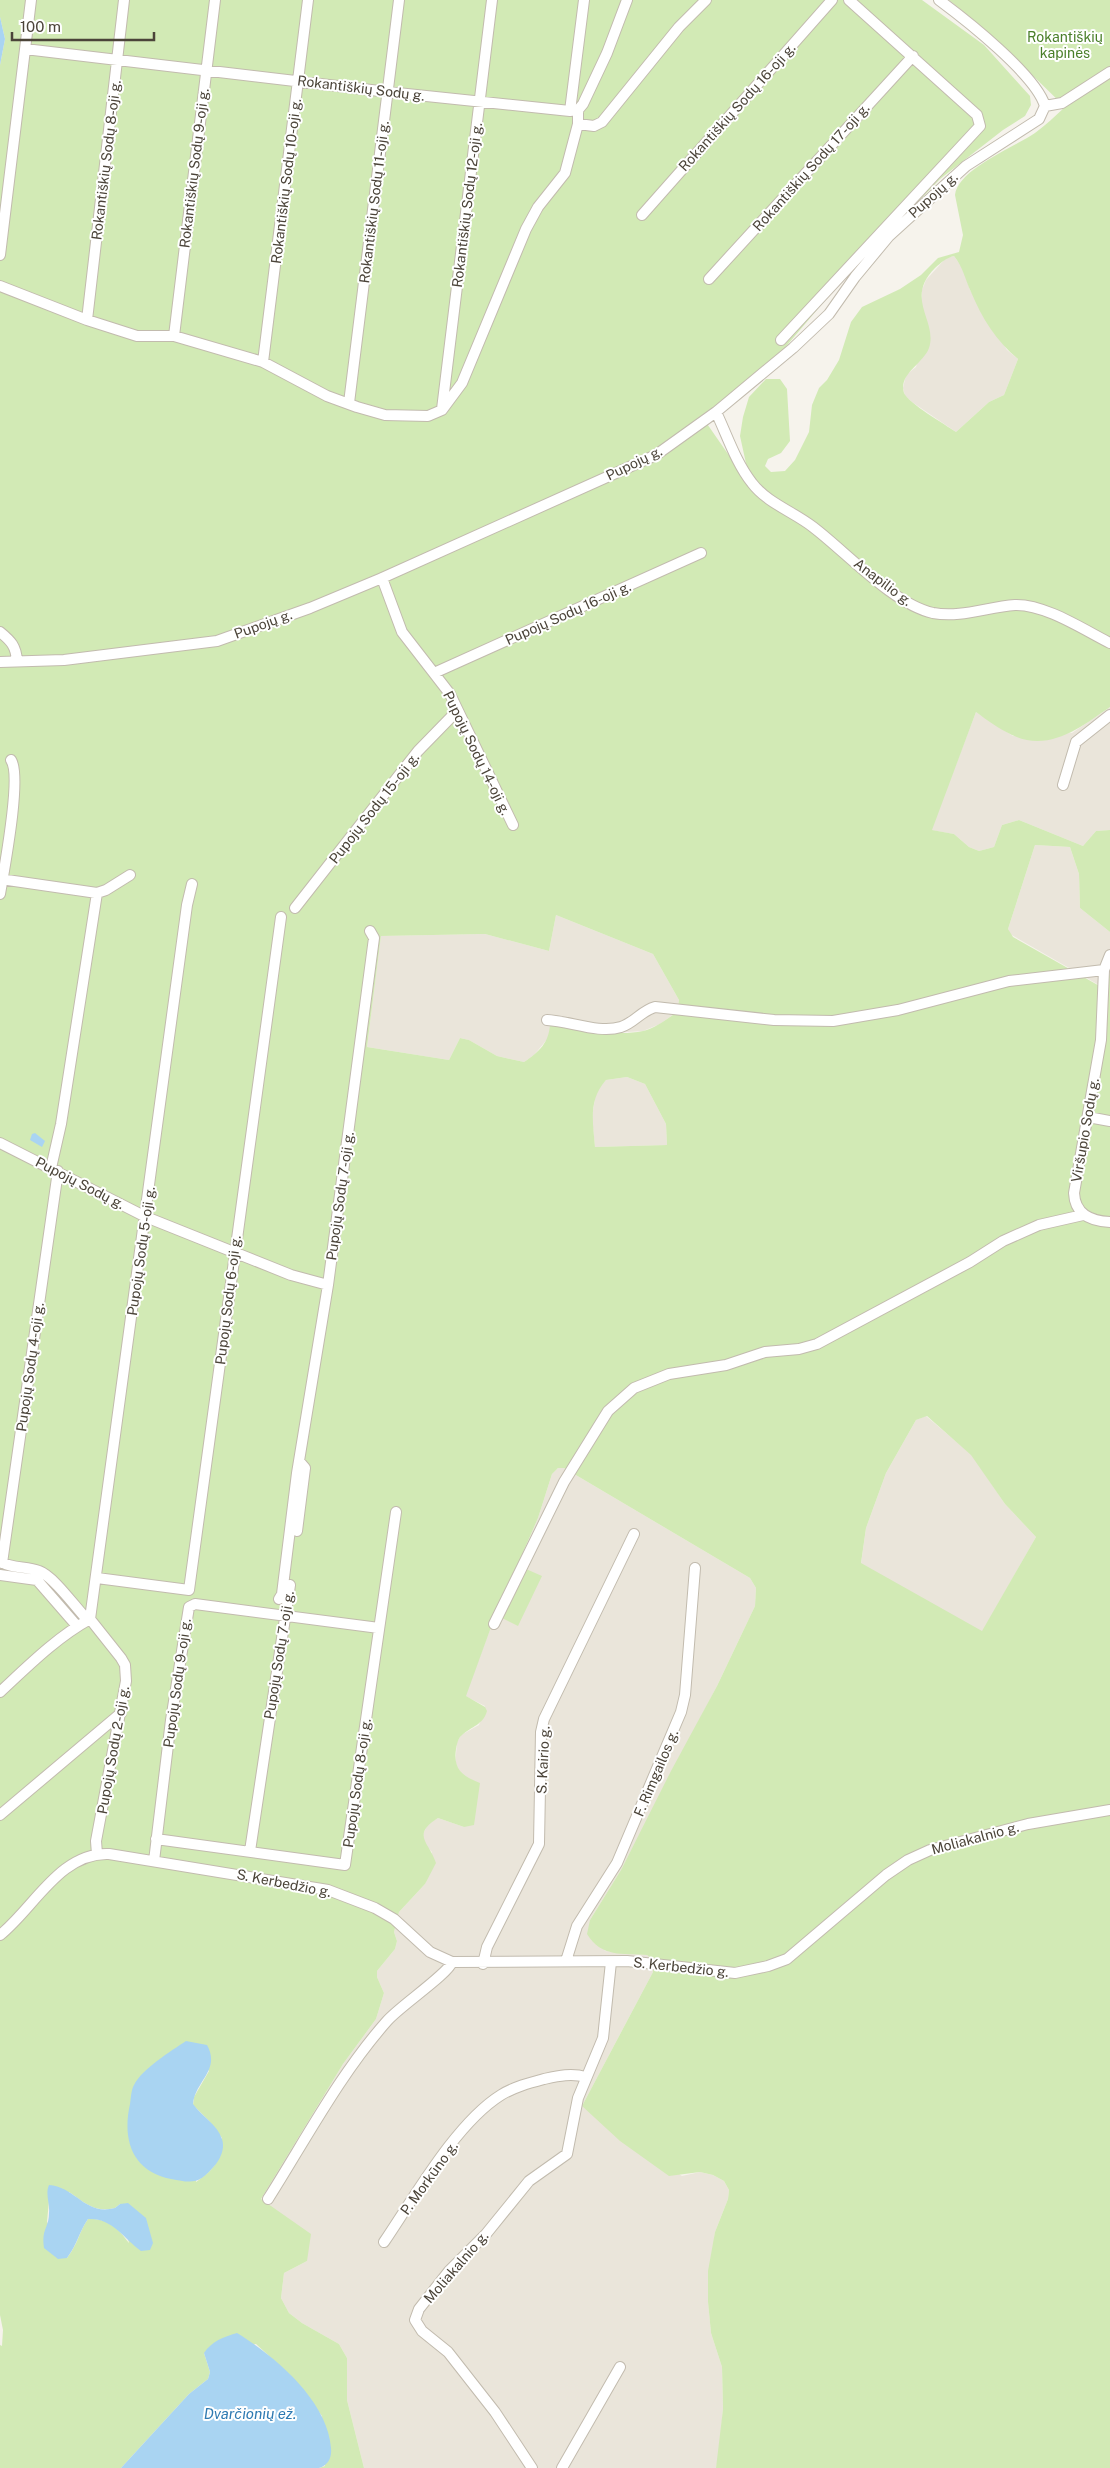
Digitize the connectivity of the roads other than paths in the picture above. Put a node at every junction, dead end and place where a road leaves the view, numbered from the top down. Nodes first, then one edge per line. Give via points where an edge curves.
1 (31, 0) edge
2 (124, 0) edge
3 (215, 0) edge
4 (308, 0) edge
5 (398, 0) edge
6 (492, 0) edge
7 (584, 0) edge
8 (627, 0) edge
9 (706, 0) edge
10 (832, 0) edge
11 (849, 0) edge
12 (939, 0) edge
13 (25, 49) junction
14 (912, 56) junction
15 (117, 60) junction
16 (206, 70) junction
17 (1110, 72) edge
18 (299, 81) junction
19 (388, 92) junction
20 (479, 102) junction
21 (1046, 106) junction
22 (574, 111) junction
23 (578, 124) junction
24 (642, 215) dead end
25 (0, 255) edge
26 (709, 279) dead end
27 (2, 287) edge
28 (87, 320) junction
29 (174, 336) junction
30 (781, 340) dead end
31 (263, 362) junction
32 (349, 403) junction
33 (442, 410) junction
34 (716, 412) junction
35 (701, 553) dead end
36 (382, 578) junction
37 (0, 632) edge
38 (1110, 643) edge
39 (17, 661) junction
40 (0, 662) edge
41 (434, 673) junction
42 (457, 711) junction
43 (1110, 715) edge
44 (11, 760) dead end
45 (1063, 785) dead end
46 (513, 825) dead end
47 (130, 875) dead end
48 (1, 879) edge
49 (192, 884) dead end
50 (96, 893) junction
51 (0, 894) edge
52 (295, 908) dead end
53 (281, 917) dead end
54 (370, 931) dead end
55 (1110, 955) edge
56 (1104, 970) junction
57 (547, 1020) dead end
58 (1088, 1117) junction
59 (1110, 1121) edge
60 (0, 1143) edge
61 (54, 1170) junction
62 (1083, 1215) junction
63 (146, 1216) junction
64 (1110, 1222) edge
65 (234, 1254) junction
66 (328, 1285) junction
67 (299, 1461) junction
68 (396, 1512) dead end
69 (634, 1534) dead end
70 (1, 1562) edge
71 (695, 1568) dead end
72 (0, 1575) edge
73 (97, 1578) junction
74 (278, 1599) dead end
75 (286, 1616) junction
76 (90, 1618) junction
77 (494, 1624) dead end
78 (77, 1626) junction
79 (379, 1628) junction
80 (0, 1692) edge
81 (121, 1713) junction
82 (1110, 1810) edge
83 (0, 1815) edge
84 (156, 1839) junction
85 (250, 1851) junction
86 (97, 1854) junction
87 (154, 1861) junction
88 (0, 1935) edge
89 (787, 1959) joint
90 (566, 1961) junction
91 (452, 1962) junction
92 (611, 1962) junction
93 (483, 1964) junction
94 (586, 2077) junction
95 (268, 2199) dead end
96 (384, 2242) dead end
97 (620, 2367) dead end
98 (532, 2468) edge
99 (562, 2468) edge

1 - 13 street
2 - 15 street, Rokantiškių Sodų 8-oji g.
3 - 16 street, Rokantiškių Sodų 9-oji g.
4 - 18 street, Rokantiškių Sodų 10-oji g.
5 - 19 street, Rokantiškių Sodų 11-oji g.
6 - 20 street, Rokantiškių Sodų 12-oji g.
7 - 22 street
8 - 22 street via 583,104
9 - 23 street via 679,27 602,122 594,126
10 - 24 street, Rokantiškių Sodų 16-oji g.
11 - 14 street
12 - 21 street via 994,45 1038,91
13 - 15 street, Rokantiškių Sodų g.
13 - 25 street
14 - 26 street, Rokantiškių Sodų 17-oji g.
14 - 30 street via 977,114 980,126
15 - 16 street, Rokantiškių Sodų g.
15 - 28 street, Rokantiškių Sodų 8-oji g.
16 - 18 street, Rokantiškių Sodų g.
16 - 29 street, Rokantiškių Sodų 9-oji g.
17 - 21 street via 1062,103
18 - 19 street, Rokantiškių Sodų g.
18 - 31 street, Rokantiškių Sodų 10-oji g.
19 - 20 street, Rokantiškių Sodų g.
19 - 32 street, Rokantiškių Sodų 11-oji g.
20 - 22 street, Rokantiškių Sodų g.
20 - 33 street, Rokantiškių Sodų 12-oji g.
21 - 34 street, Pupojų g. via 1039,119 966,166 889,236 829,314
22 - 23 street
23 - 33 street via 565,173 538,207 526,229 462,383
27 - 28 street
28 - 29 street via 145,338
29 - 31 street
31 - 32 street via 327,396
32 - 33 street via 385,415 428,416
34 - 36 street, Pupojų g. via 656,455
34 - 38 street, Anapilio g. via 752,484 917,608 947,615 1017,605 1030,607 1061,618
35 - 41 street, Pupojų Sodų 16-oji g.
36 - 39 street, Pupojų g. via 217,641 64,660
36 - 41 street, Pupojų Sodų 14-oji g. via 402,632
37 - 39 street via 13,643
39 - 40 street, Pupojų g.
41 - 42 street, Pupojų Sodų 14-oji g. via 450,694
42 - 46 street, Pupojų Sodų 14-oji g.
42 - 52 street, Pupojų Sodų 15-oji g. via 418,751
43 - 45 street via 1076,742
44 - 48 street via 15,766 14,795
47 - 50 street
48 - 50 street
48 - 51 street
49 - 63 street, Pupojų Sodų 5-oji g.
50 - 61 street, Pupojų Sodų 4-oji g.
53 - 65 street, Pupojų Sodų 6-oji g.
54 - 66 street, Pupojų Sodų 7-oji g. via 374,938
55 - 56 street, Viršupio Sodų g.
56 - 57 street via 1010,981 898,1010 833,1021 774,1020 655,1007 620,1027
56 - 58 street, Viršupio Sodų g. via 1101,1040
58 - 59 street
58 - 62 street, Viršupio Sodų g. via 1074,1193 1077,1208
60 - 61 street, Pupojų Sodų g.
61 - 63 street, Pupojų Sodų g.
61 - 70 street, Pupojų Sodų 4-oji g.
62 - 64 street
62 - 77 street via 1039,1225 1003,1241 817,1344 765,1352 726,1366 669,1374 634,1388 608,1411 592,1433 564,1482
63 - 65 street, Pupojų Sodų g.
63 - 73 street, Pupojų Sodų 5-oji g.
65 - 66 street, Pupojų Sodų g.
65 - 73 street, Pupojų Sodų 6-oji g. via 189,1590
66 - 67 street, Pupojų Sodų 7-oji g.
67 - 74 street, Pupojų Sodų 7-oji g. via 282,1594
67 - 75 street, Pupojų Sodų 7-oji g. via 305,1468
68 - 79 street, Pupojų Sodų 8-oji g.
69 - 93 street, S. Kairio g. via 544,1720 541,1732 539,1844 487,1947
70 - 76 street, Pupojų Sodų 2-oji g. via 42,1572 84,1616
71 - 90 street, F. Rimgailos g. via 681,1712 617,1863 577,1926
72 - 78 street via 40,1582
73 - 76 street, Pupojų Sodų 5-oji g.
75 - 79 street, Pupojų Sodų 9-oji g.
75 - 84 street, Pupojų Sodų 9-oji g. via 195,1604 189,1607
75 - 85 street, Pupojų Sodų 7-oji g.
76 - 78 street
76 - 81 street, Pupojų Sodų 2-oji g. via 125,1665
78 - 80 street
79 - 85 street, Pupojų Sodų 8-oji g. via 345,1865
81 - 83 street
81 - 86 street, Pupojų Sodų 2-oji g. via 96,1841
82 - 89 street, Moliakalnio g. via 1028,1824 923,1853 886,1875
84 - 85 street, Pupojų Sodų 8-oji g.
84 - 87 street, Pupojų Sodų 9-oji g.
86 - 87 street, S. Kerbedžio g.
86 - 88 street, S. Kerbedžio g. via 66,1868
87 - 91 street, S. Kerbedžio g. via 328,1890 394,1919 430,1952
89 - 92 street, S. Kerbedžio g. via 735,1973 645,1962
90 - 92 street, S. Kerbedžio g.
90 - 93 street, S. Kerbedžio g.
91 - 93 street, S. Kerbedžio g.
91 - 95 street via 445,1972 392,2014 371,2039
92 - 94 street via 603,2038
94 - 96 street, P. Morkūno g. via 562,2075 517,2087 480,2112 444,2152
94 - 98 street, Moliakalnio g. via 578,2098 570,2148 562,2160 529,2181 486,2234 449,2271 419,2309 415,2320 422,2331 448,2352 495,2412
97 - 99 street

